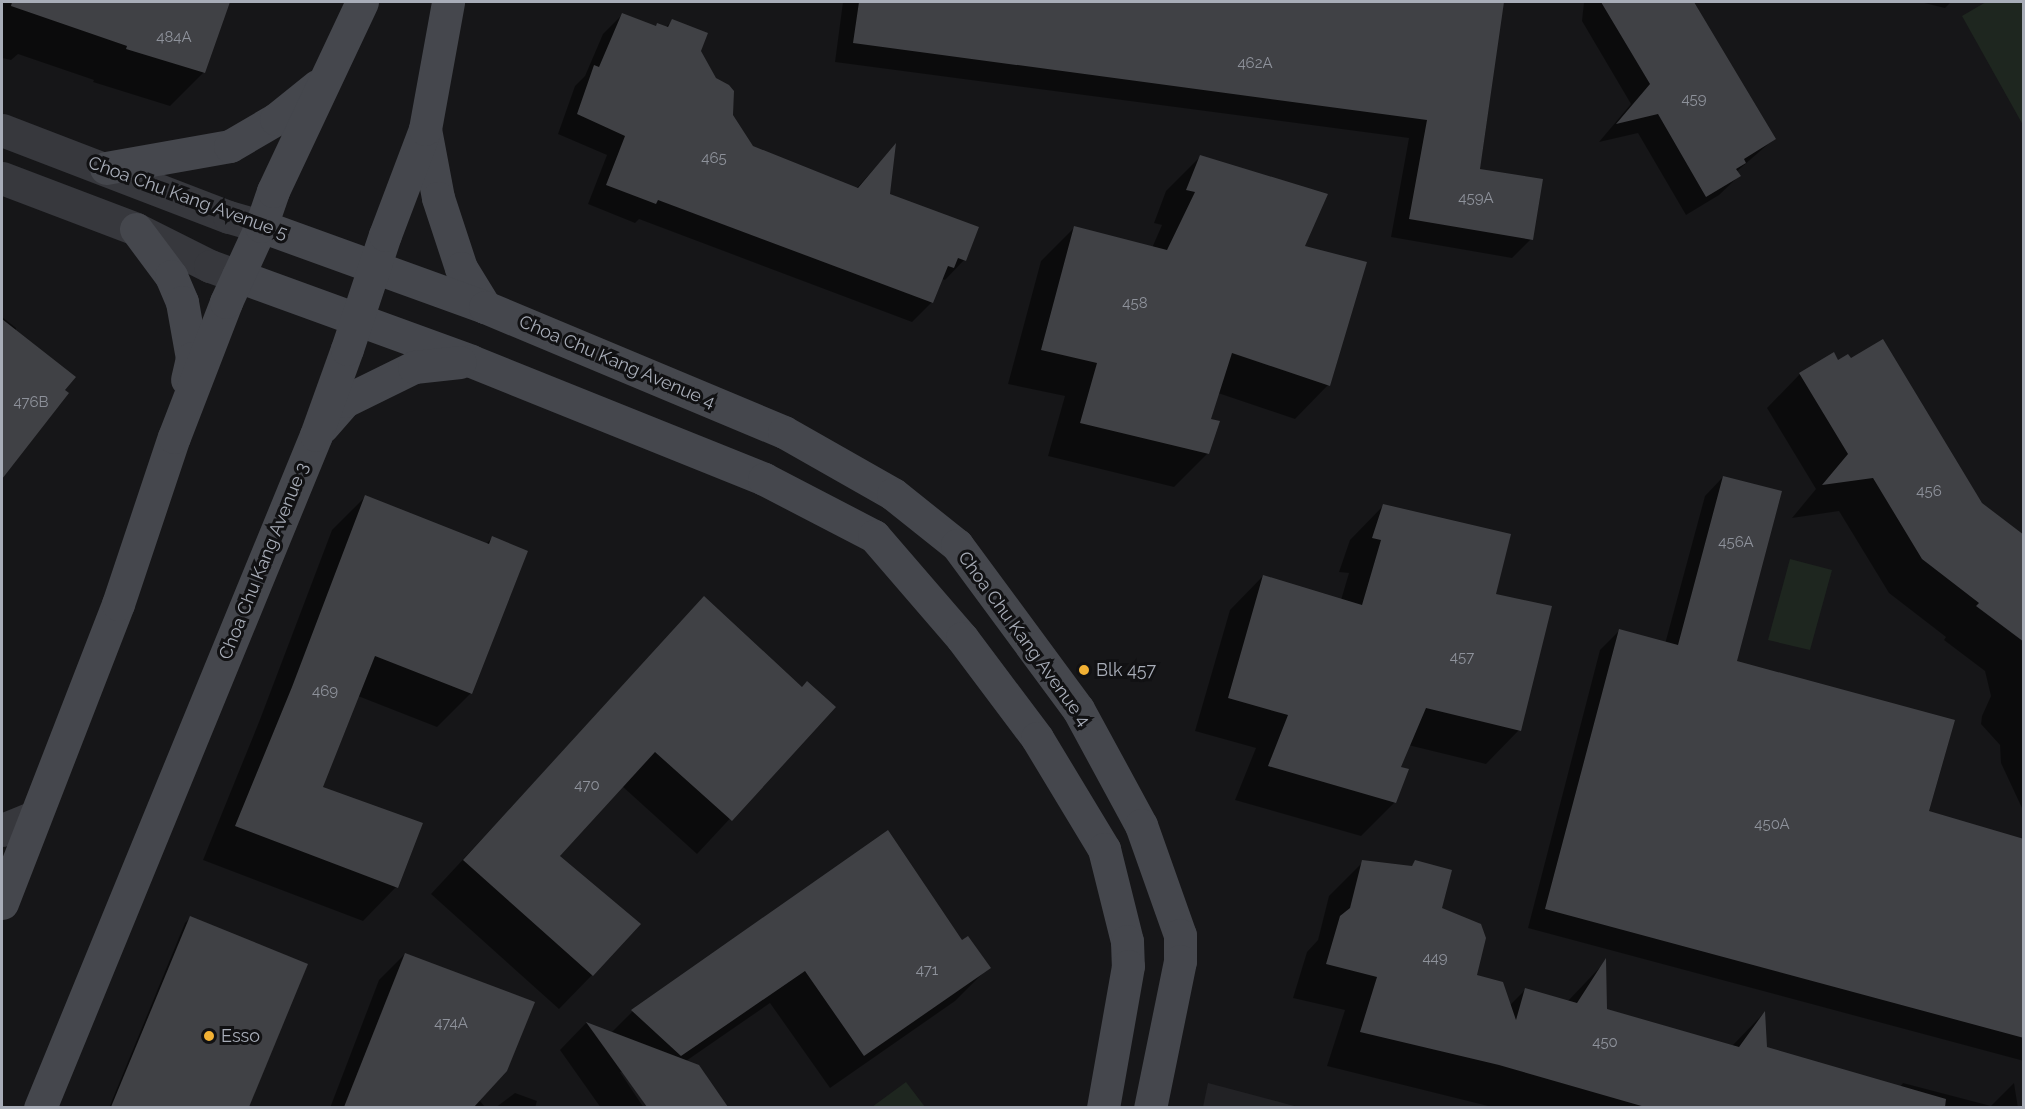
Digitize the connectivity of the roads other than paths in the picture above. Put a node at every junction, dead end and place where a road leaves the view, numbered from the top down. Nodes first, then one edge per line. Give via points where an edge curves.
1 (363, 2) edge
2 (448, 2) edge
3 (323, 81) junction
4 (425, 129) junction
5 (2, 130) edge
6 (106, 168) junction
7 (2, 178) edge
8 (261, 226) junction
9 (136, 229) junction
10 (374, 267) junction
11 (238, 276) junction
12 (485, 307) junction
13 (357, 318) junction
14 (471, 361) junction
15 (316, 435) junction
16 (174, 437) junction
17 (34, 817) junction
18 (2, 830) edge
19 (2, 903) edge
20 (40, 1107) edge
21 (1103, 1107) edge
22 (1150, 1107) edge

1 - 3 street
2 - 4 street, Choa Chu Kang Avenue 3
3 - 6 street via 276,119 230,147
3 - 8 street
4 - 10 street, Choa Chu Kang Avenue 3
4 - 12 street via 438,198 461,268
5 - 6 street, Choa Chu Kang Avenue 5
6 - 8 street, Choa Chu Kang Avenue 5
7 - 9 street
8 - 10 street, Choa Chu Kang Avenue 5
8 - 11 street
9 - 11 street
9 - 16 street via 171,276 184,313 192,358
10 - 12 street, Choa Chu Kang Avenue 4
10 - 13 street, Choa Chu Kang Avenue 3
11 - 13 street
11 - 16 street
12 - 22 street, Choa Chu Kang Avenue 4 via 784,432 893,494 957,545 1078,709 1141,825 1180,934 1180,961
13 - 14 street
13 - 15 street, Choa Chu Kang Avenue 3
14 - 15 street via 414,367 345,400
14 - 21 street via 764,478 874,536 962,638 1036,738 1104,849 1127,941 1128,966
15 - 20 street, Choa Chu Kang Avenue 3
16 - 17 street via 118,604
17 - 18 street
17 - 19 street

